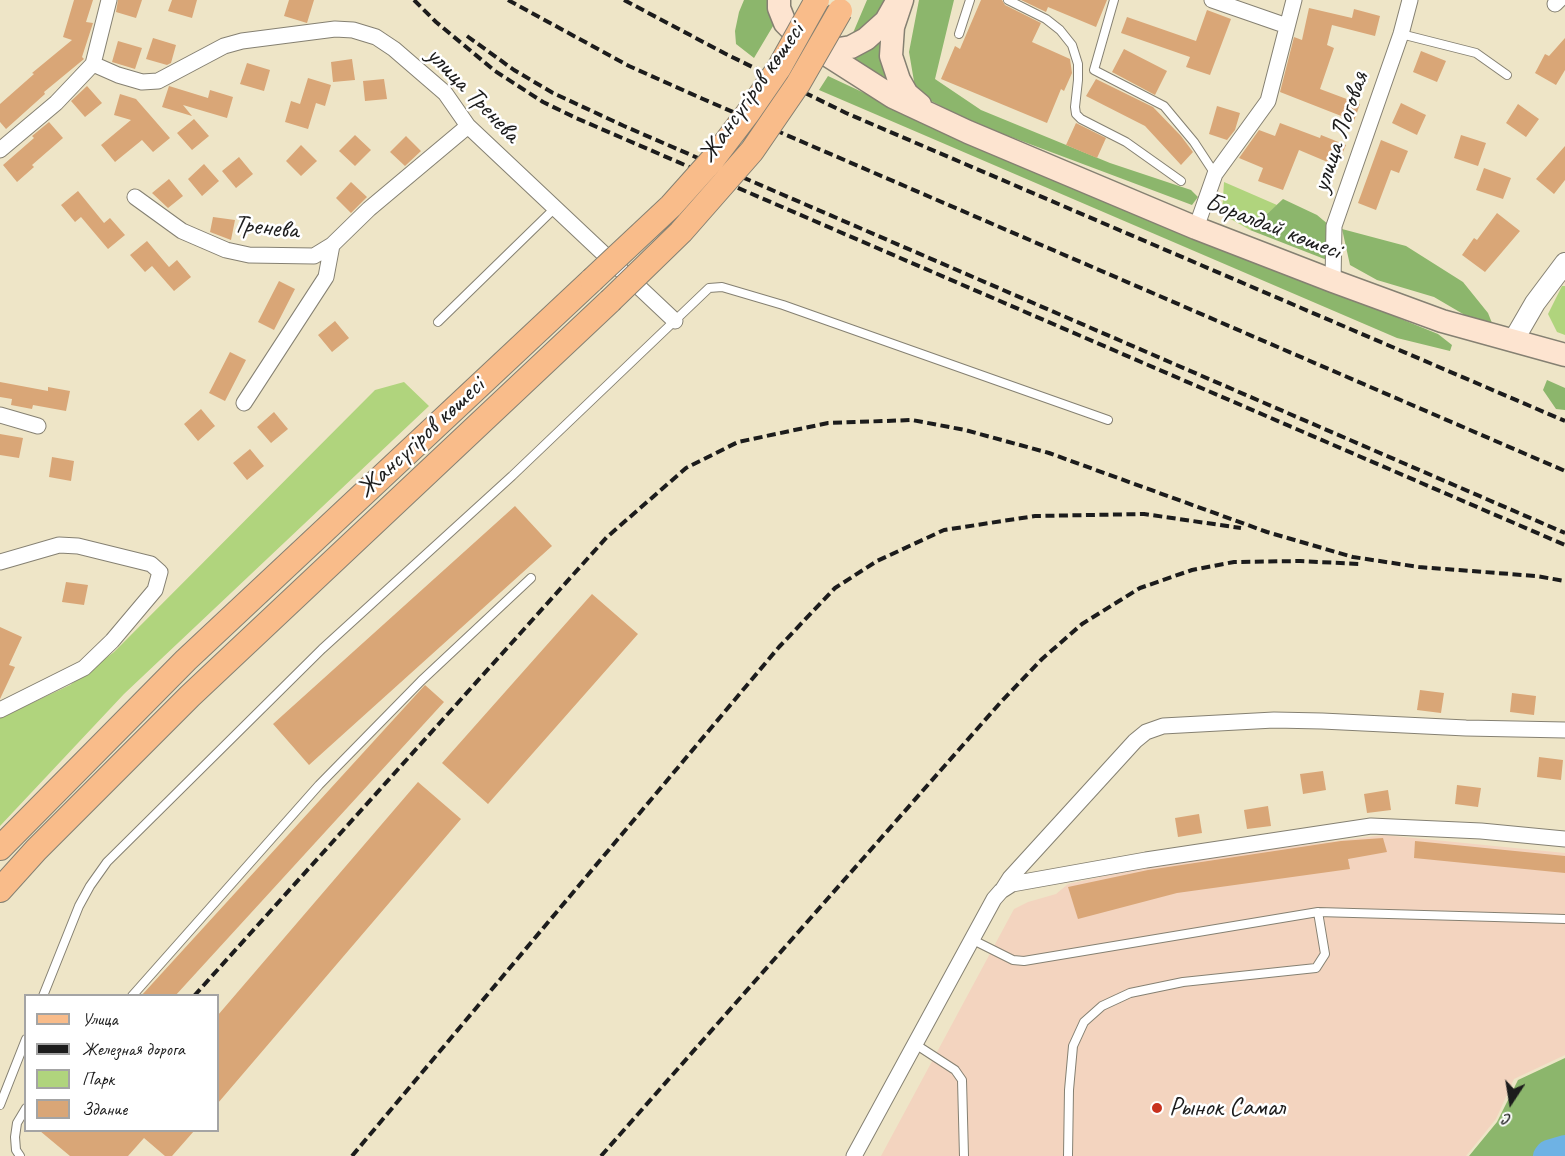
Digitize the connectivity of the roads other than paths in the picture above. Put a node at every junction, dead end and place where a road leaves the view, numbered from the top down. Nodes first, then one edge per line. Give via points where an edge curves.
1 (109, 0) edge
2 (779, 0) edge
3 (817, 0) edge
4 (897, 0) edge
5 (902, 0) edge
6 (970, 0) edge
7 (1008, 0) edge
8 (1114, 0) edge
9 (1212, 0) edge
10 (1294, 0) edge
11 (1410, 0) edge
12 (843, 6) edge
13 (1287, 26) junction
14 (959, 34) dead end
15 (1401, 34) junction
16 (811, 45) junction
17 (93, 64) junction
18 (1507, 75) dead end
19 (468, 126) junction
20 (968, 132) junction
21 (0, 150) edge
22 (1215, 174) junction
23 (1180, 181) dead end
24 (135, 197) dead end
25 (555, 208) junction
26 (1196, 228) junction
27 (332, 245) junction
28 (1564, 267) edge
29 (1333, 281) junction
30 (675, 321) junction
31 (438, 322) dead end
32 (1513, 341) junction
33 (1565, 355) edge
34 (244, 403) dead end
35 (0, 415) edge
36 (1108, 420) dead end
37 (38, 426) dead end
38 (0, 562) edge
39 (531, 578) dead end
40 (0, 710) edge
41 (1565, 730) edge
42 (1565, 839) edge
43 (0, 848) edge
44 (0, 890) edge
45 (1001, 891) junction
46 (1318, 912) junction
47 (1565, 919) edge
48 (973, 940) junction
49 (44, 994) edge
50 (134, 994) edge
51 (915, 1044) junction
52 (24, 1045) edge
53 (0, 1105) edge
54 (24, 1111) edge
55 (20, 1156) edge
56 (854, 1156) edge
57 (964, 1156) edge
58 (1068, 1156) edge

1 - 17 street
2 - 16 main road via 785,23
3 - 43 main road, Жансүгіров көшесі, bridge via 779,68 748,113 670,206 194,652
4 - 16 main road via 886,21 851,47 830,50
5 - 20 main road via 891,42 899,80 914,101
6 - 14 lane
7 - 23 lane via 1046,19 1072,45 1078,72 1076,114 1126,142
8 - 22 lane via 1094,70 1164,106
9 - 13 street
10 - 13 street
11 - 15 street, улица Логовая
12 - 44 main road, Жансүгіров көшесі, bridge via 793,93 752,151 681,232 190,696
13 - 22 street via 1268,101
15 - 18 lane via 1476,53
15 - 29 street, улица Логовая via 1334,226
16 - 20 main road via 893,97
17 - 19 street, улица Тренева via 141,82 158,81 224,46 335,29 353,30 376,37 394,49 445,93
17 - 21 street via 56,103
19 - 25 street, улица Тренева
19 - 27 street, Тренева
20 - 26 main road, Боралдай көшесі
22 - 26 street
24 - 27 street, Тренева via 182,231 226,250 249,255 314,256
25 - 30 street, улица Тренева
25 - 31 lane
26 - 29 main road, Боралдай көшесі
27 - 34 street via 326,277
28 - 32 street via 1535,303
29 - 32 main road, Боралдай көшесі via 1442,321
30 - 36 lane via 709,288 722,287
30 - 49 lane via 513,476 322,649 107,862 79,906
32 - 33 main road, Боралдай көшесі
35 - 37 street
38 - 40 street via 59,545 78,546 151,564 160,572 155,590 84,668
39 - 50 lane via 421,681 319,785
41 - 45 street via 1274,720 1162,726 1135,741
42 - 45 street via 1371,826 1146,860 1012,884
45 - 48 street
46 - 47 lane
46 - 48 lane via 1024,961 1013,960
46 - 58 lane via 1325,954 1316,968 1183,981 1130,993 1102,1006 1084,1022 1072,1046
48 - 51 street
51 - 56 street
51 - 57 lane via 955,1070 962,1080
52 - 53 lane
54 - 55 lane via 15,1137

